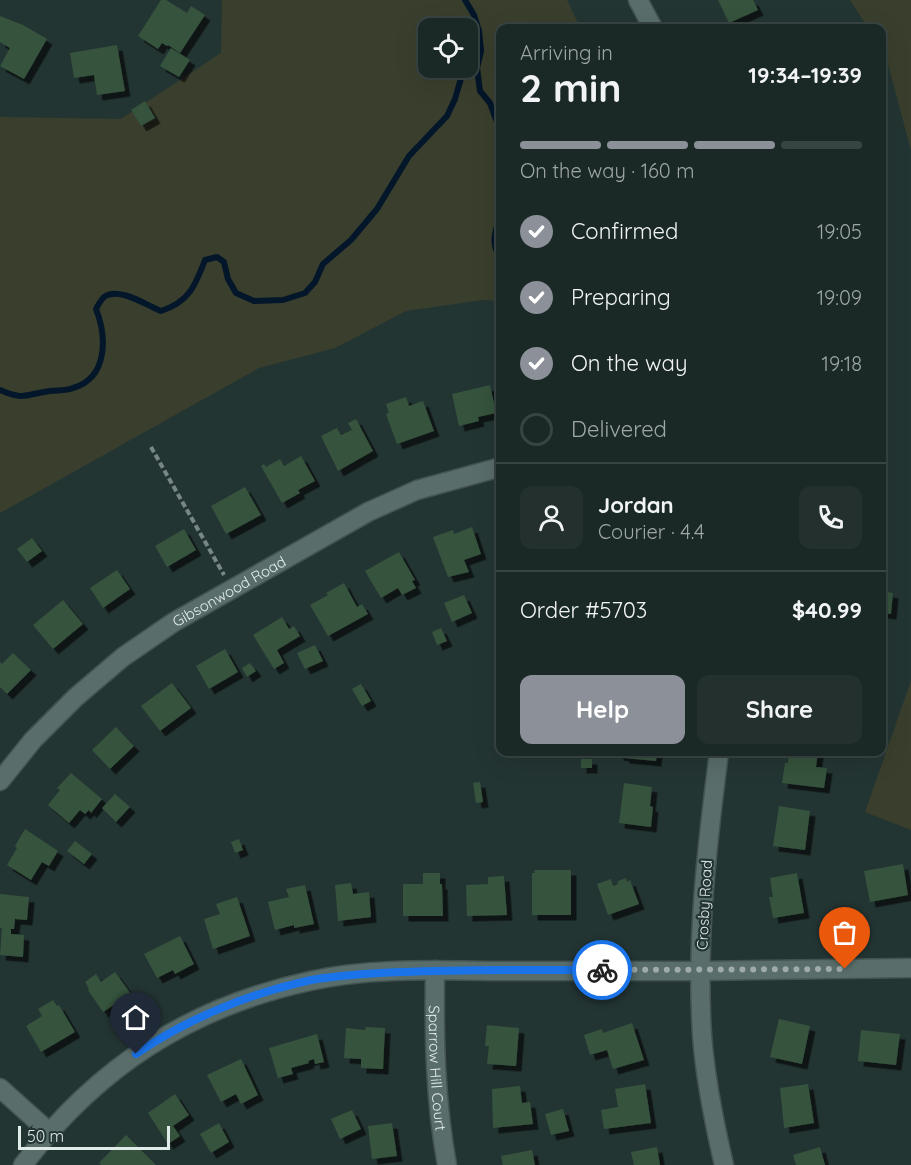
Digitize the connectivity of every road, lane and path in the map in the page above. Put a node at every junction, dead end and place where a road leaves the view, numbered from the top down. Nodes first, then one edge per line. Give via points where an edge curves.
1 (638, 0) edge
2 (651, 24) edge
3 (151, 447) dead end
4 (496, 468) edge
5 (232, 589) junction
6 (719, 756) edge
7 (0, 781) edge
8 (911, 968) edge
9 (435, 970) junction
10 (700, 971) junction
11 (0, 1088) edge
12 (48, 1131) junction
13 (23, 1165) edge
14 (447, 1165) edge
15 (724, 1165) edge

1 - 2 street
3 - 5 path
4 - 5 street, Gibsonwood Road via 417,490 368,512
5 - 7 street, Gibsonwood Road via 123,657 33,740
6 - 10 street, Crosby Road via 702,904
8 - 10 street
9 - 10 street
9 - 12 street via 311,981 255,996 205,1016 117,1067
9 - 14 street, Sparrow Hill Court via 434,1042
10 - 15 street, Crosby Road via 710,1102
11 - 12 street
12 - 13 street

